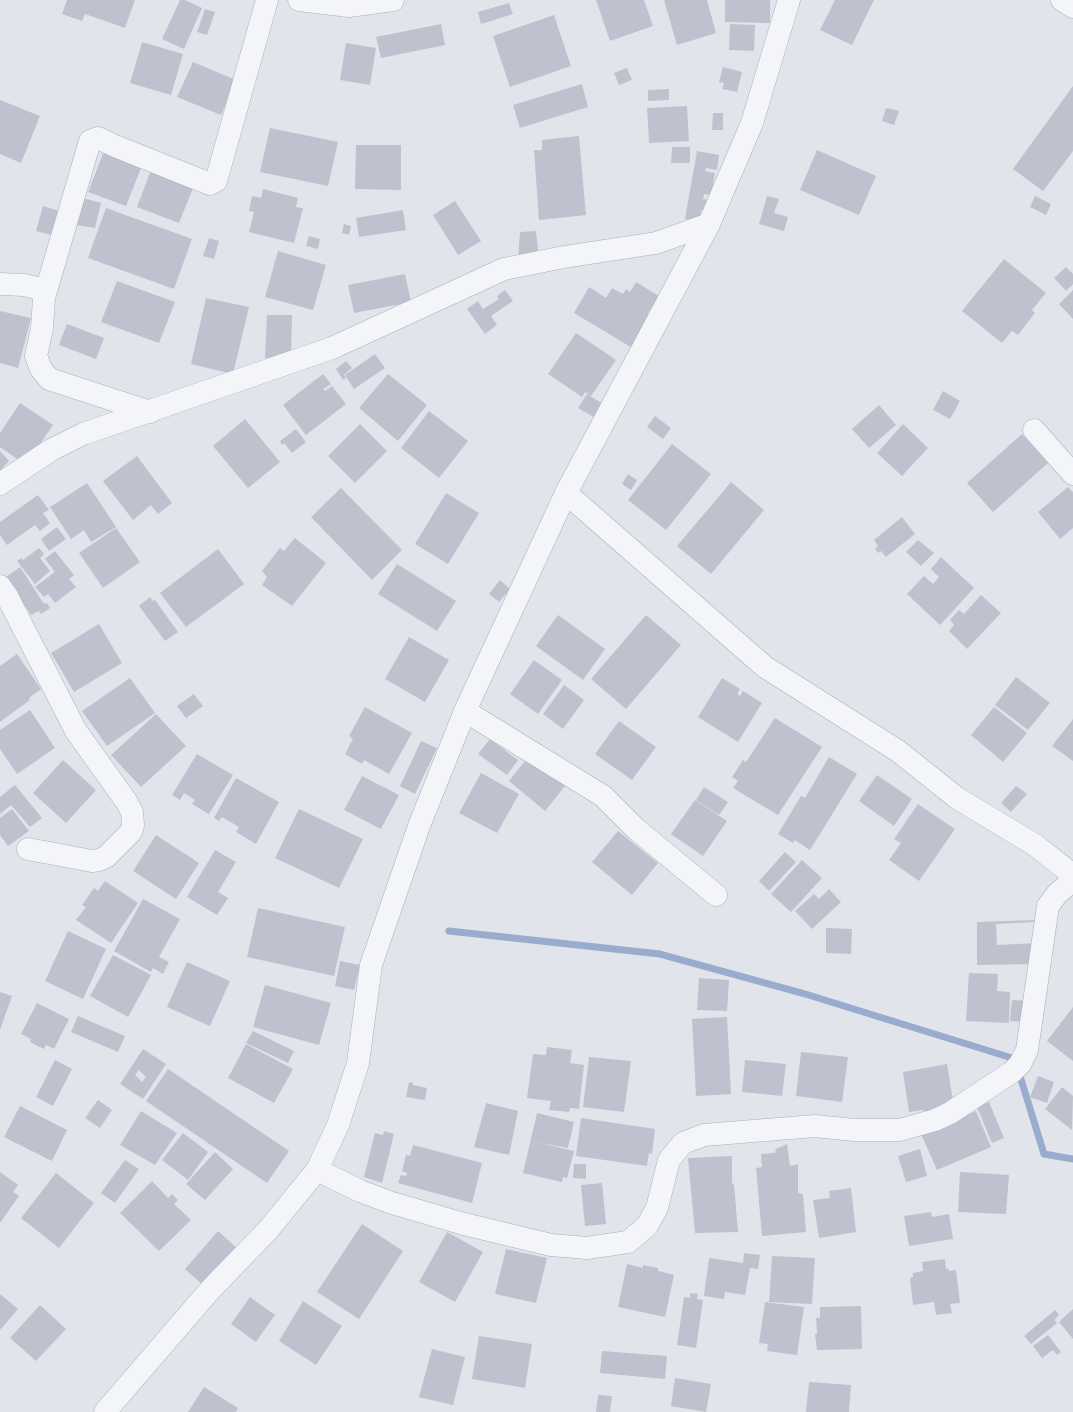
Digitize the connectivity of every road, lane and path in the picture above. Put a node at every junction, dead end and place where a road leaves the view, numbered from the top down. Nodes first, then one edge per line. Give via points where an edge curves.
1 (267, 0) edge
2 (299, 0) edge
3 (393, 0) edge
4 (789, 0) edge
5 (1062, 0) edge
6 (1073, 7) edge
7 (709, 224) junction
8 (0, 284) edge
9 (44, 298) junction
10 (150, 412) junction
11 (1034, 430) dead end
12 (1073, 474) edge
13 (0, 484) edge
14 (566, 493) junction
15 (0, 586) edge
16 (465, 711) junction
17 (28, 848) dead end
18 (1073, 875) edge
19 (1073, 880) edge
20 (716, 895) dead end
21 (317, 1170) junction
22 (105, 1412) edge

1 - 9 street via 216,181 210,184 98,138 90,141
2 - 3 street via 349,6
4 - 7 street via 752,123
5 - 6 street
7 - 10 street via 656,243 564,257 504,270 332,348
7 - 14 street
8 - 9 street via 37,288
9 - 10 street via 42,328 36,356 41,369 49,379
10 - 13 street via 83,434 51,450
11 - 12 street
14 - 16 street
14 - 18 street via 765,667 898,751 957,798 1035,845
15 - 17 street via 76,731 132,812 131,832 106,857 99,860 85,860
16 - 20 street via 603,796 636,829
16 - 21 street via 385,919 371,965 358,1063 338,1125
19 - 21 street via 1048,906 1027,1050 1020,1064 1012,1072 950,1113 900,1130 854,1130 815,1126 704,1135 683,1143 669,1160 657,1208 647,1226 628,1242 587,1248 551,1245 392,1203
21 - 22 street via 268,1230 210,1290

